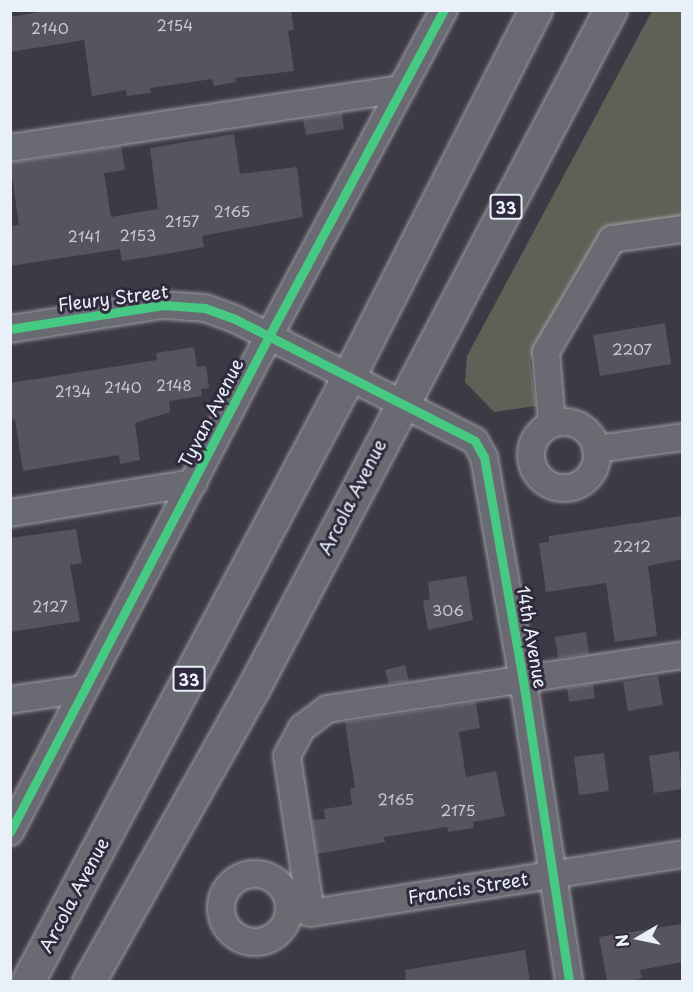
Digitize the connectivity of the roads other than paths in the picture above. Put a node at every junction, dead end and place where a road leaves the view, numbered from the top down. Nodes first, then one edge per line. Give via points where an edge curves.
1 (444, 10) edge
2 (536, 10) edge
3 (611, 10) edge
4 (402, 89) junction
5 (10, 148) edge
6 (682, 229) edge
7 (10, 329) edge
8 (269, 336) junction
9 (349, 377) junction
10 (400, 404) junction
11 (552, 424) junction
12 (682, 437) edge
13 (596, 449) junction
14 (194, 483) junction
15 (10, 513) edge
16 (682, 655) edge
17 (523, 680) junction
18 (84, 689) junction
19 (10, 700) edge
20 (10, 832) edge
21 (682, 854) edge
22 (552, 874) junction
23 (28, 981) edge
24 (89, 981) edge
25 (569, 981) edge

1 - 4 street, Tyvan Avenue
2 - 9 main road, Arcola Avenue / 33
3 - 10 main road, Arcola Avenue / 33
4 - 5 street
4 - 8 street, Tyvan Avenue
6 - 11 street via 612,239 546,352
7 - 8 street, Fleury Street via 163,305 204,308
8 - 9 street, Fleury Street
8 - 14 street, Tyvan Avenue
9 - 10 street, 14th Avenue
9 - 23 main road, Arcola Avenue / 33
10 - 17 street, 14th Avenue via 475,441 484,457
10 - 24 main road, Arcola Avenue / 33 via 252,692
11 - 13 street via 563,422 585,429
11 - 13 street via 542,430 531,449 535,470 549,484 569,487 588,477
12 - 13 street
14 - 15 street
14 - 18 street, Tyvan Avenue
16 - 17 street
17 - 22 street, 14th Avenue
17 - 22 street, Francis Street via 327,710 302,728 287,756 300,910
18 - 19 street
18 - 20 street, Tyvan Avenue
21 - 22 street, Francis Street
22 - 25 street, 14th Avenue

